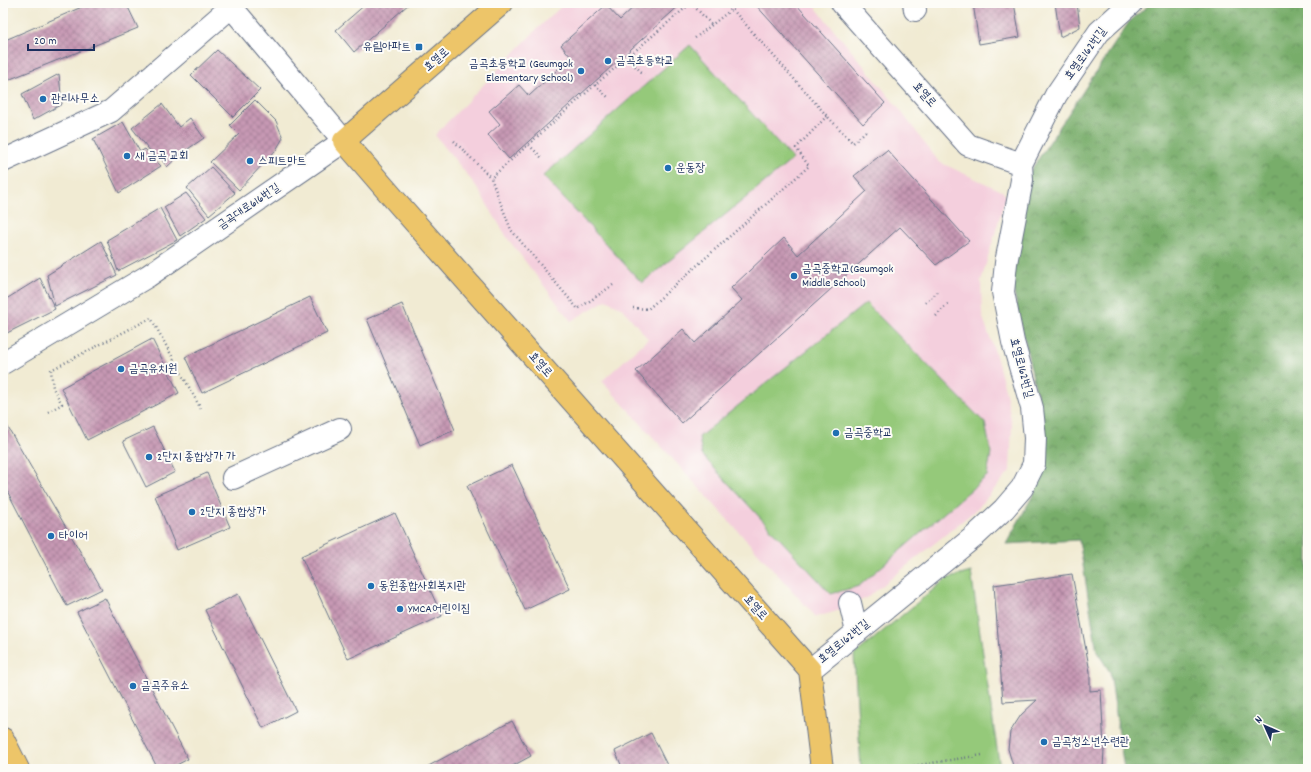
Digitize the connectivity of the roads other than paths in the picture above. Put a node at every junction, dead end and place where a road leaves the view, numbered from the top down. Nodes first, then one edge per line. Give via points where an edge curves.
1 (502, 3) edge
2 (842, 3) edge
3 (1131, 3) edge
4 (230, 5) edge
5 (344, 142) junction
6 (3, 161) edge
7 (1021, 164) junction
8 (3, 363) edge
9 (340, 429) dead end
10 (233, 478) dead end
11 (850, 603) dead end
12 (857, 632) junction
13 (810, 670) junction
14 (3, 739) edge
15 (18, 769) edge
16 (822, 769) edge

1 - 5 main road, 효열로
2 - 7 street, 효열로 via 968,145
3 - 7 street, 효열로162번길 via 1099,32 1060,89
4 - 5 street
4 - 6 street via 111,111
5 - 8 street, 금곡대로616번길 via 148,276
5 - 13 main road, 효열로
7 - 12 street, 효열로162번길 via 1022,180 1003,292 1032,408 1034,464 1022,488 1004,509 975,536
9 - 10 street
11 - 12 street
12 - 13 street, 효열로162번길
13 - 16 main road
14 - 15 main road

